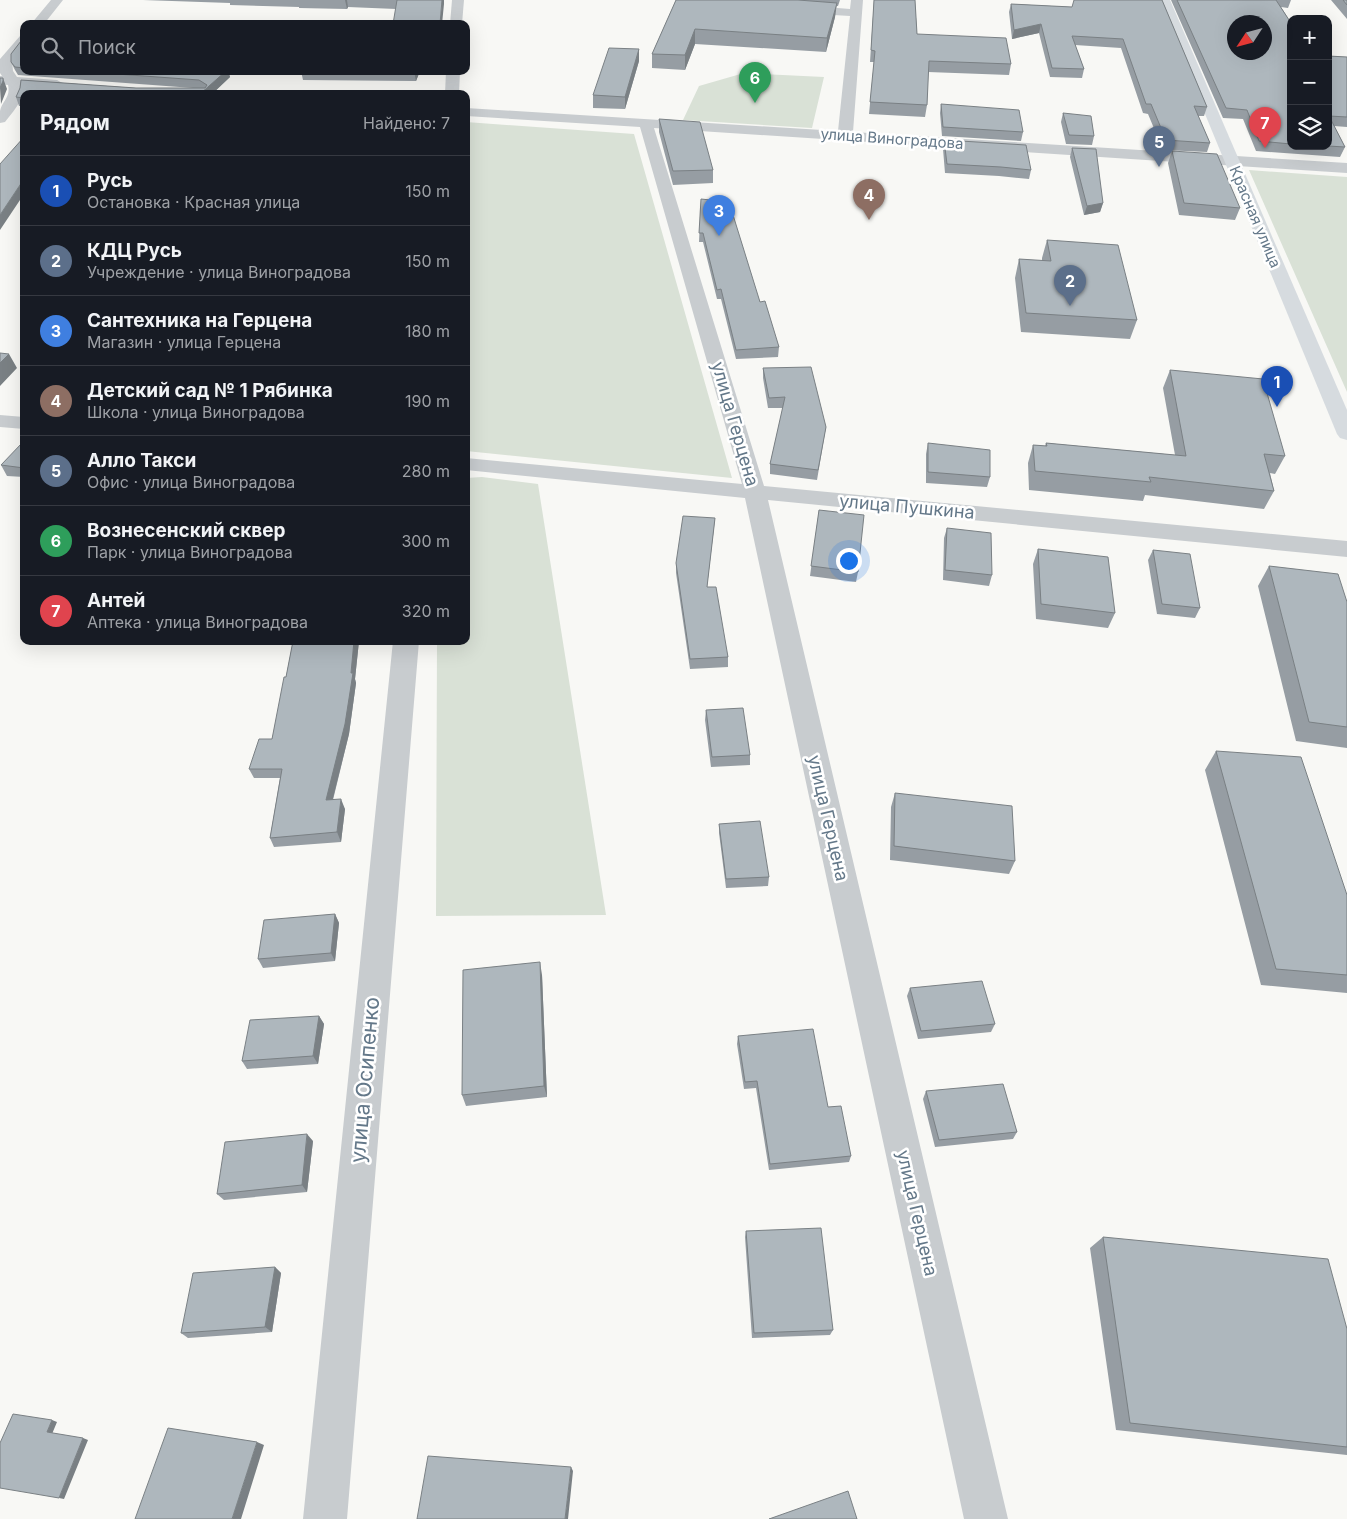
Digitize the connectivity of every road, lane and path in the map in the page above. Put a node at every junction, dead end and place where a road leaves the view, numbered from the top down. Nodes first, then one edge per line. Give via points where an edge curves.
1 (57, 0) edge
2 (458, 0) edge
3 (1164, 0) edge
4 (856, 6) edge
5 (788, 8) edge
6 (40, 20) edge
7 (456, 20) edge
8 (20, 44) edge
9 (453, 75) edge
10 (0, 80) edge
11 (15, 81) junction
12 (71, 85) edge
13 (452, 90) edge
14 (470, 112) edge
15 (0, 119) edge
16 (646, 124) junction
17 (845, 136) junction
18 (1231, 160) junction
19 (1347, 168) edge
20 (0, 421) edge
21 (20, 423) edge
22 (1347, 434) edge
23 (470, 464) edge
24 (755, 492) junction
25 (1347, 548) edge
26 (406, 645) edge
27 (325, 1519) edge
28 (986, 1519) edge

1 - 6 street
2 - 7 street
3 - 18 main road, Красная улица
4 - 5 street
4 - 17 street
8 - 11 street via 5,62 6,72
9 - 13 street
10 - 11 street
11 - 12 street
11 - 15 street via 17,93
14 - 16 street, улица Виноградова
16 - 17 street, улица Виноградова
16 - 24 street, улица Герцена
17 - 18 street, улица Виноградова
18 - 19 street, улица Виноградова
18 - 22 main road, Красная улица
20 - 21 street
23 - 24 street, улица Пушкина
24 - 25 street, улица Пушкина
24 - 28 street, улица Герцена
26 - 27 street, улица Осипенко

